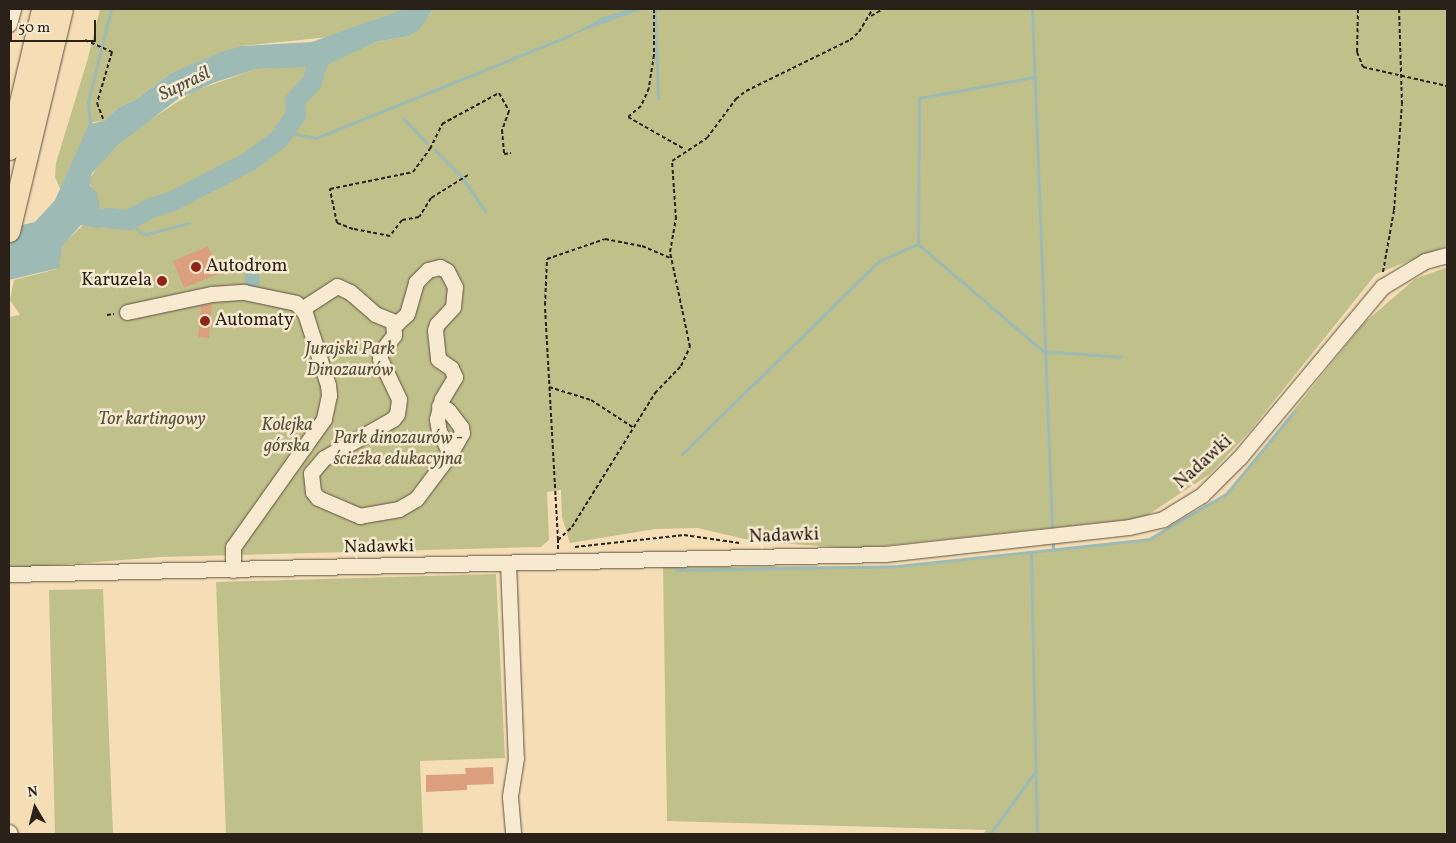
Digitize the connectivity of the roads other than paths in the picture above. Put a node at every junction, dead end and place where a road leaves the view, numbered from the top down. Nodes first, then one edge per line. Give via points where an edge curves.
1 (12, 9) edge
2 (42, 9) edge
3 (62, 9) edge
4 (9, 24) edge
5 (9, 149) edge
6 (9, 231) edge
7 (1447, 255) edge
8 (303, 308) junction
9 (127, 312) dead end
10 (393, 322) junction
11 (439, 406) junction
12 (450, 454) junction
13 (508, 563) junction
14 (233, 570) junction
15 (9, 574) edge
16 (514, 834) edge

1 - 4 street
2 - 5 highway
3 - 6 highway
7 - 13 street, Nadawki via 1425,261 1382,287 1240,457 1202,494 1163,519 1129,527 885,554
8 - 9 street via 286,300 238,292
8 - 10 street via 337,286 350,292 375,314
8 - 14 street via 328,385 324,419 233,547
10 - 11 street via 401,321 407,314 412,292 422,276 434,267 447,271 456,296 453,307 437,324 436,351 438,359 451,368 455,377
10 - 12 street via 394,335 380,353 380,359 400,408 394,419 315,466 311,473 312,492 318,498 360,516 399,509 416,499
11 - 12 street via 439,431
11 - 12 street via 448,410 461,427 462,433
13 - 14 street, Nadawki
13 - 16 street via 516,758 510,797
14 - 15 street, Nadawki

